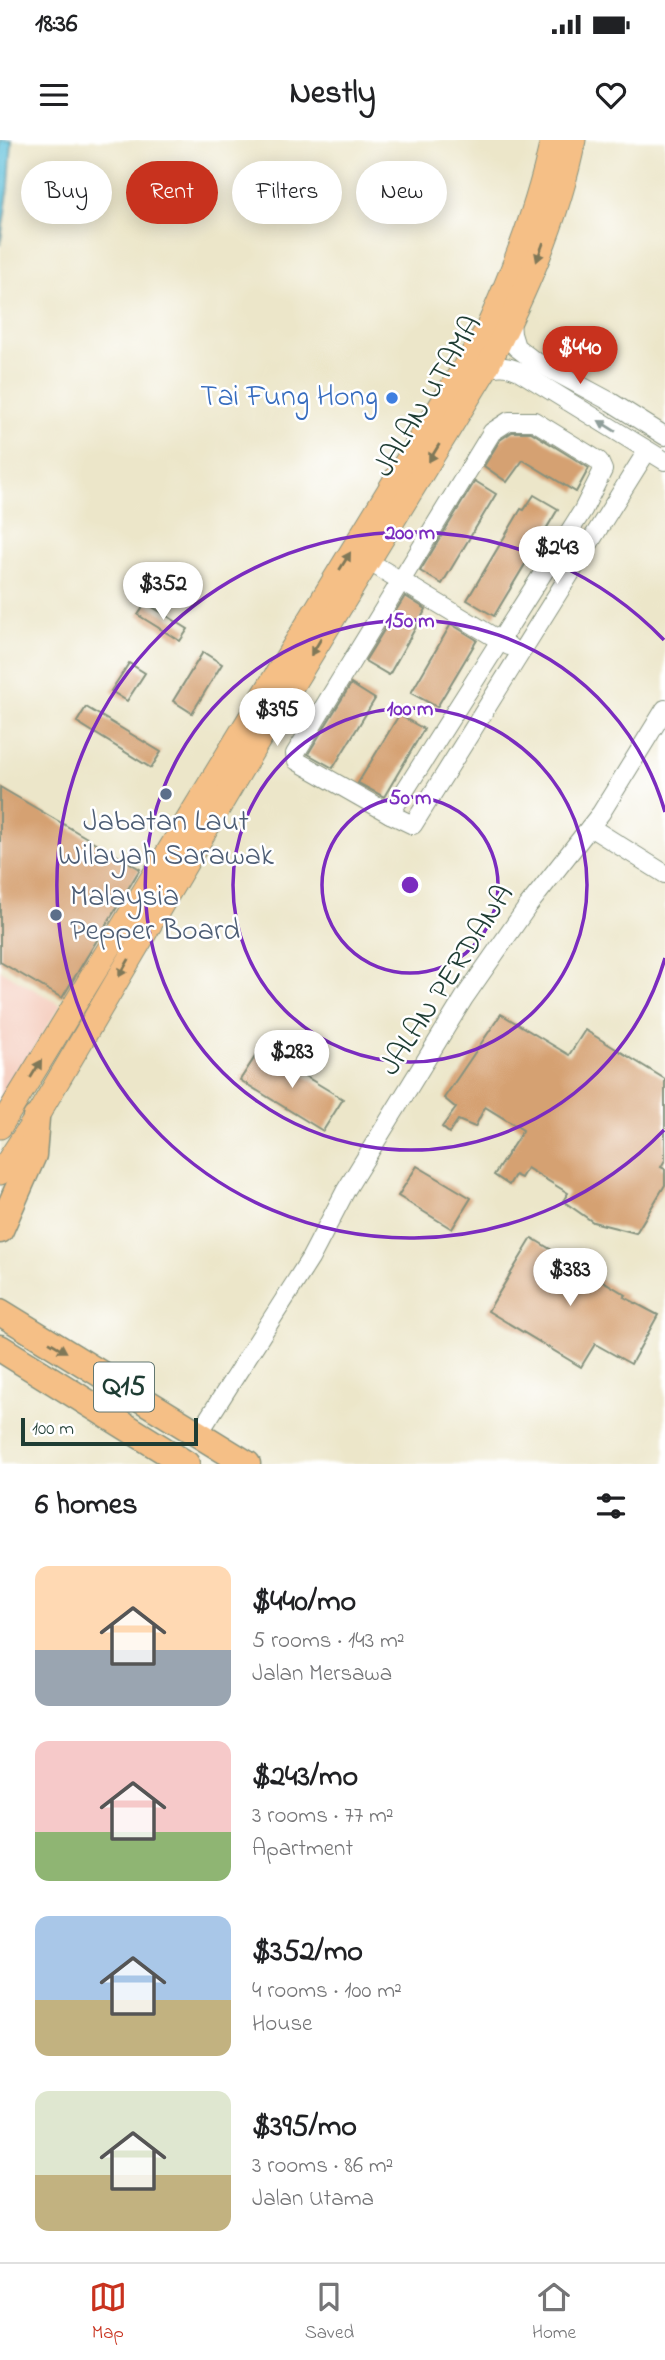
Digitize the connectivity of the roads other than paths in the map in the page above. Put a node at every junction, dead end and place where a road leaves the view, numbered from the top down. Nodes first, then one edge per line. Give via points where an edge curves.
1 (552, 140) edge
2 (575, 140) edge
3 (511, 321) junction
4 (486, 369) junction
5 (665, 436) edge
6 (647, 451) junction
7 (665, 461) edge
8 (583, 510) junction
9 (603, 522) junction
10 (368, 561) junction
11 (402, 581) junction
12 (499, 640) junction
13 (521, 653) junction
14 (665, 709) edge
15 (445, 726) junction
16 (467, 741) junction
17 (390, 814) junction
18 (590, 827) junction
19 (665, 874) edge
20 (36, 1118) junction
21 (0, 1127) edge
22 (0, 1173) edge
23 (0, 1230) edge
24 (0, 1292) edge
25 (0, 1311) edge
26 (29, 1330) junction
27 (0, 1348) edge
28 (0, 1369) edge
29 (47, 1377) junction
30 (199, 1433) junction
31 (186, 1464) edge
32 (247, 1464) edge

21 -> 1 main road, JALAN UTAMA via 486,331 532,218
2 -> 3 main road, JALAN UTAMA via 538,259
3 - 4 main road, JALAN UTAMA
3 - 5 street via 516,347 533,360
6 -> 4 street via 519,371 508,366
4 -> 10 main road, JALAN UTAMA
6 - 7 street
6 - 9 street
8 - 9 street
8 - 11 street via 603,470 599,460 534,421 509,421 492,432
8 - 12 street
9 - 13 street
10 - 11 street
10 -> 20 main road, JALAN UTAMA
11 - 12 street
11 - 17 street via 295,754 297,761
12 - 13 street
12 - 15 street
13 - 16 street
14 - 18 street, JALAN PERDANA
15 - 16 street
15 - 17 street
16 - 17 street via 413,825
18 - 19 street
18 - 30 street, JALAN PERDANA via 464,998 346,1190 310,1259
20 - 22 main road, JALAN UTAMA
20 - 23 highway via 33,1155
24 - 26 highway
25 - 26 highway, Q15
26 -> 30 highway, Q15
27 - 29 highway, Q15
28 - 29 highway
29 - 31 highway, Q15
30 - 32 highway, Q15

